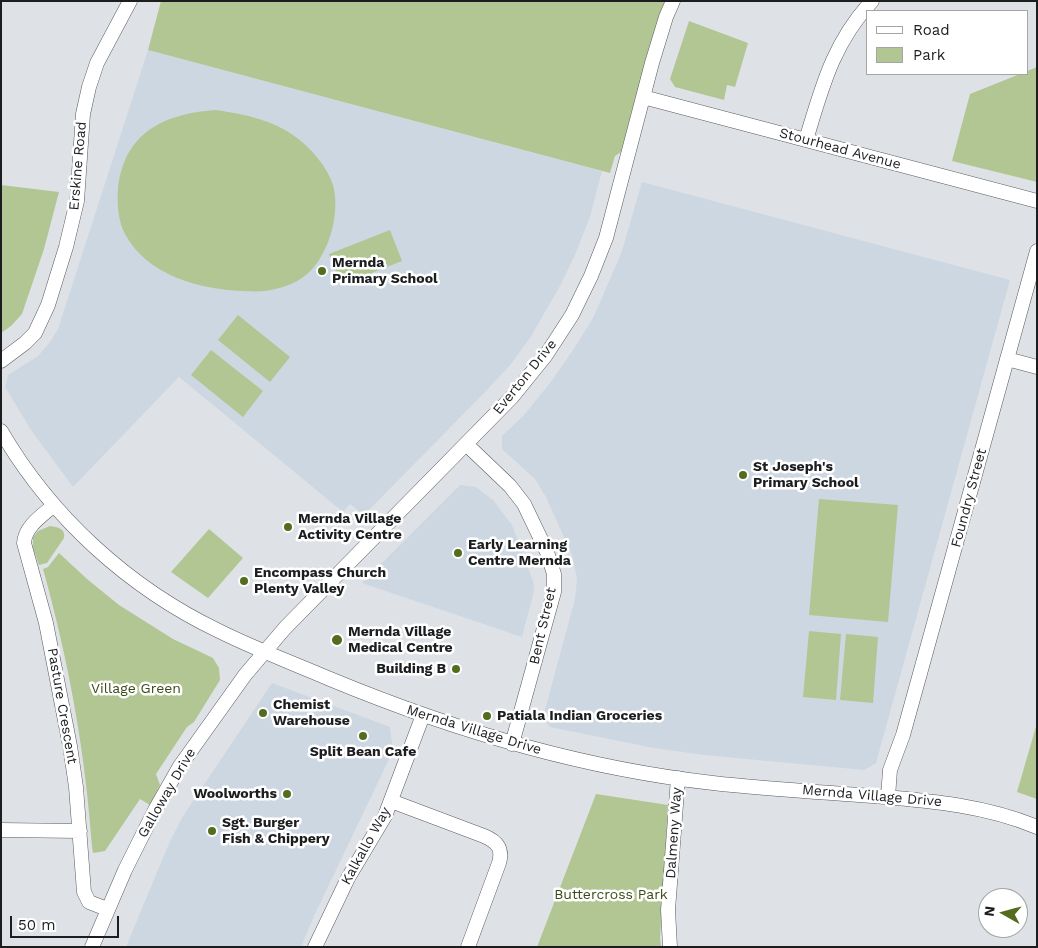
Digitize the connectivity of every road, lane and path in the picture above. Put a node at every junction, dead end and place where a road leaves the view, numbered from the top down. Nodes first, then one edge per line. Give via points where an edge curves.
1 (130, 1) edge
2 (138, 1) edge
3 (673, 1) edge
4 (872, 1) edge
5 (115, 30) junction
6 (643, 97) junction
7 (806, 140) junction
8 (1037, 201) edge
9 (1037, 250) edge
10 (7, 353) edge
11 (1007, 359) junction
12 (1, 361) edge
13 (1037, 367) edge
14 (1, 431) edge
15 (466, 444) junction
16 (54, 505) junction
17 (264, 651) junction
18 (423, 715) junction
19 (512, 744) junction
20 (678, 778) junction
21 (893, 798) junction
22 (392, 801) junction
23 (1037, 827) edge
24 (1, 830) edge
25 (80, 831) junction
26 (107, 909) junction
27 (92, 947) edge
28 (315, 947) edge
29 (468, 947) edge
30 (670, 947) edge

1 - 5 street, Erskine Road
2 - 5 street, Erskine Road
3 - 6 street, Everton Drive
4 - 7 street via 835,54 822,84
5 - 10 street, Erskine Road via 97,63 89,87 83,114 77,201 48,305 35,332 25,343
6 - 7 street, Stourhead Avenue
6 - 15 street, Everton Drive via 606,238 572,314 532,374
7 - 8 street, Stourhead Avenue
9 - 11 street, Foundry Street
10 - 12 street, Erskine Road
11 - 13 street
11 - 21 street, Foundry Street via 900,746
14 - 16 street, Mernda Village Drive
15 - 17 street, Everton Drive
15 - 19 street, Bent Street via 524,504 554,574 554,592
16 - 17 street, Mernda Village Drive via 96,548 151,592 210,626
16 - 25 street, Pasture Crescent via 27,532 24,543 56,665
17 - 18 street, Mernda Village Drive
17 - 26 street, Galloway Drive via 180,766 149,821
18 - 19 street, Mernda Village Drive
18 - 22 street, Kalkallo Way
19 - 20 street, Mernda Village Drive via 604,766
20 - 21 street, Mernda Village Drive
20 - 30 street, Dalmeny Way via 668,910
21 - 23 street, Mernda Village Drive via 968,806
22 - 28 street, Kalkallo Way via 348,878
22 - 29 street via 492,839 499,847 499,864
24 - 25 street
25 - 26 street, Pasture Crescent via 84,892 89,902
26 - 27 street, Galloway Drive

